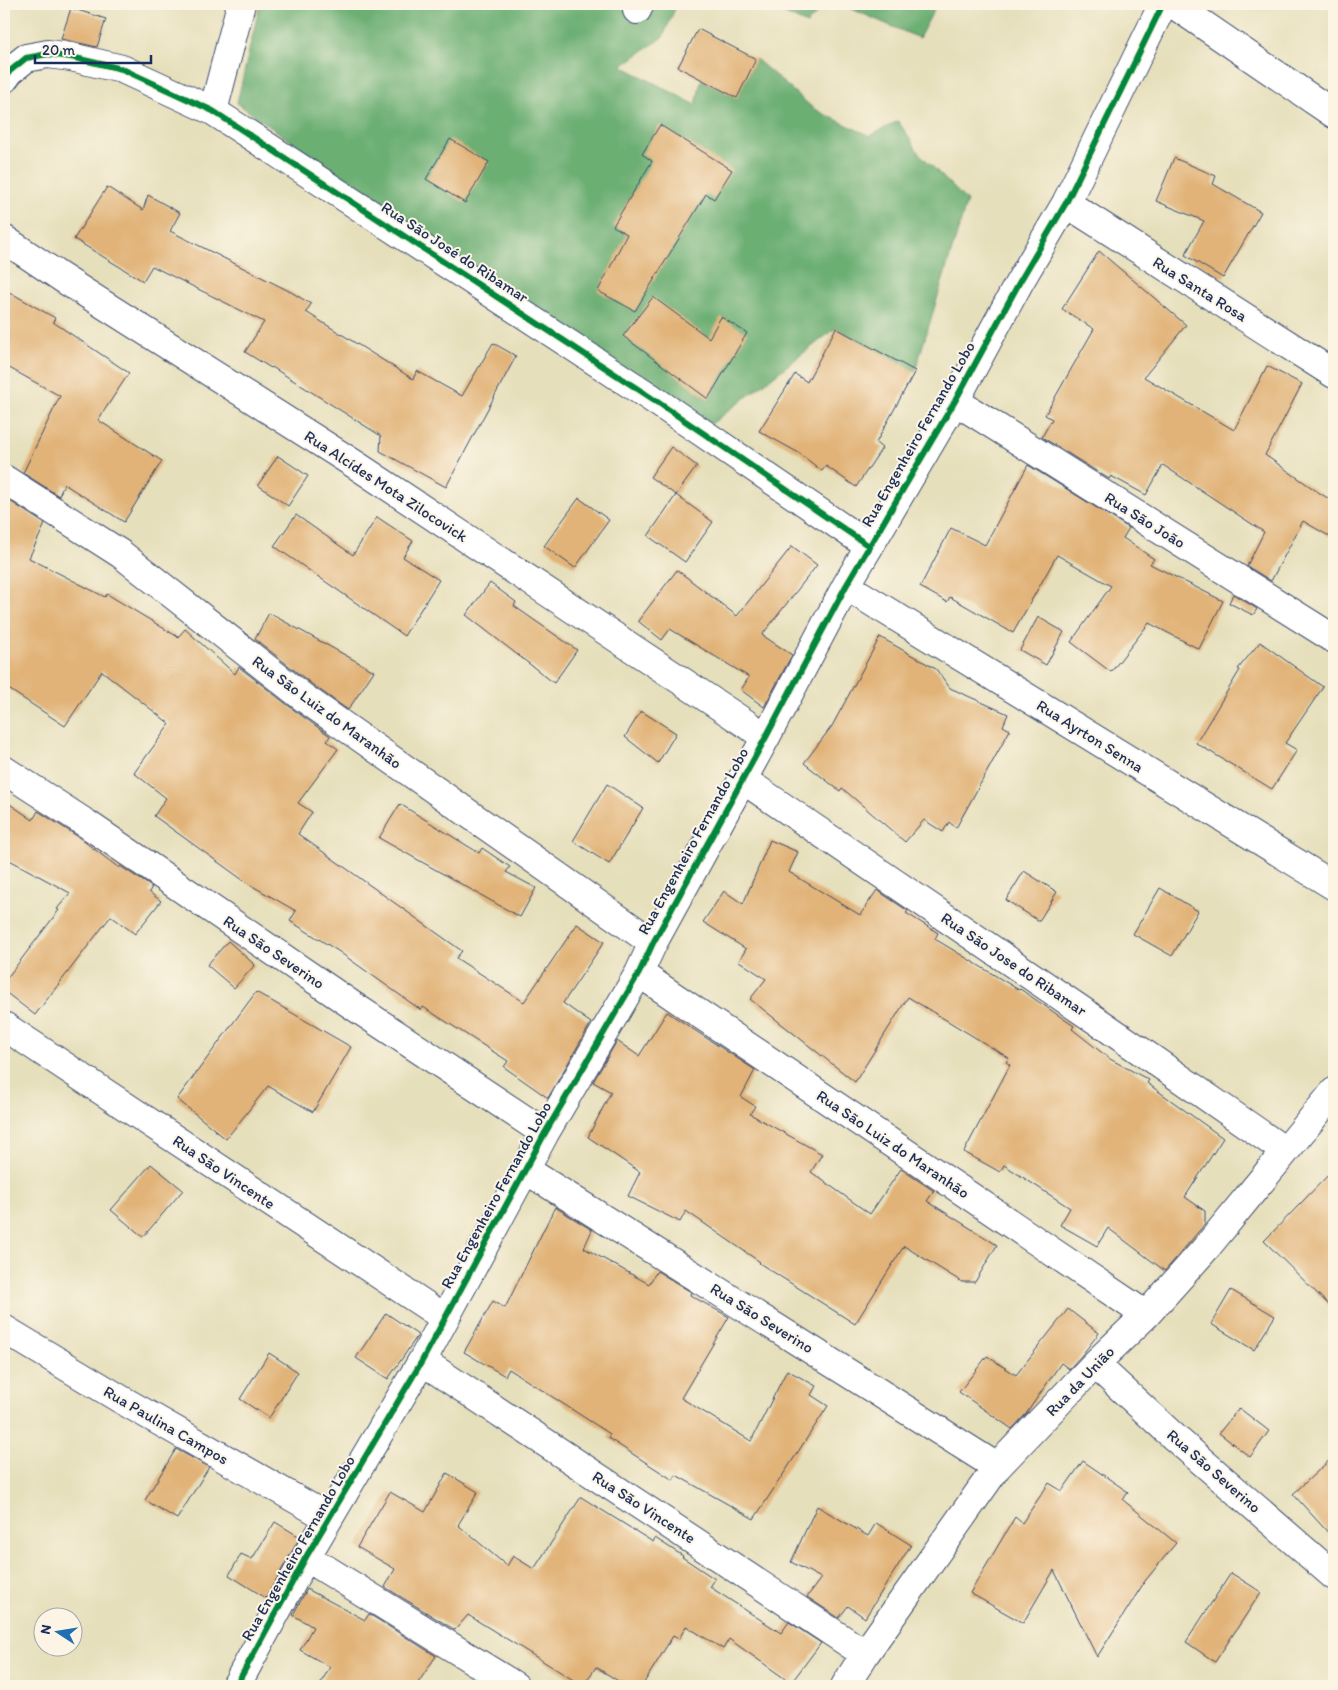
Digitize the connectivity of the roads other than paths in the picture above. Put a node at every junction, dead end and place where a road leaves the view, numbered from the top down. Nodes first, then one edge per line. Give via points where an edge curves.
1 (241, 4) edge
2 (1163, 4) edge
3 (1173, 4) edge
4 (4, 79) edge
5 (213, 110) junction
6 (1334, 114) edge
7 (1066, 203) junction
8 (4, 239) edge
9 (1334, 374) edge
10 (955, 401) junction
11 (4, 478) edge
12 (869, 546) junction
13 (846, 586) junction
14 (1334, 639) edge
15 (766, 737) junction
16 (4, 770) edge
17 (742, 779) junction
18 (1334, 886) edge
19 (653, 943) junction
20 (640, 974) junction
21 (4, 1026) edge
22 (1334, 1092) edge
23 (545, 1134) junction
24 (1285, 1151) junction
25 (526, 1170) junction
26 (1146, 1314) junction
27 (445, 1318) junction
28 (4, 1329) edge
29 (422, 1361) junction
30 (1095, 1364) junction
31 (997, 1467) junction
32 (329, 1518) junction
33 (306, 1557) junction
34 (1334, 1576) edge
35 (865, 1654) junction
36 (236, 1686) edge
37 (515, 1686) edge
38 (845, 1686) edge

1 - 5 street
2 - 7 street, Rua Engenheiro Fernando Lobo
3 - 6 street
4 - 5 street, Rua São José do Ribamar via 26,58 48,54 71,57 122,69
5 - 12 street, Rua São José do Ribamar via 650,397
7 - 9 street, Rua Santa Rosa
7 - 10 street, Rua Engenheiro Fernando Lobo
8 - 15 street, Rua Alcídes Mota Zilocovick via 359,467
10 - 12 street, Rua Engenheiro Fernando Lobo
10 - 14 street, Rua São João
11 - 19 street, Rua São Luiz do Maranhão via 121,554 304,698
12 - 13 street, Rua Engenheiro Fernando Lobo
13 - 15 street, Rua Engenheiro Fernando Lobo
13 - 18 street, Rua Ayrton Senna
15 - 17 street, Rua Engenheiro Fernando Lobo
16 - 23 street, Rua São Severino
17 - 19 street, Rua Engenheiro Fernando Lobo
17 - 24 street, Rua São Jose do Ribamar
19 - 20 street, Rua Engenheiro Fernando Lobo
20 - 23 street, Rua Engenheiro Fernando Lobo
20 - 26 street, Rua São Luiz do Maranhão
21 - 27 street, Rua São Vincente
22 - 24 street, Rua da União
23 - 25 street, Rua Engenheiro Fernando Lobo
24 - 26 street, Rua da União via 1206,1248
25 - 27 street, Rua Engenheiro Fernando Lobo
25 - 31 street, Rua São Severino
26 - 30 street, Rua da União
27 - 29 street, Rua Engenheiro Fernando Lobo
28 - 32 street, Rua Paulina Campos
29 - 32 street, Rua Engenheiro Fernando Lobo
29 - 35 street, Rua São Vincente
30 - 31 street, Rua da União
30 - 34 street, Rua São Severino
31 - 35 street, Rua da União
32 - 33 street, Rua Engenheiro Fernando Lobo
33 - 36 street, Rua Engenheiro Fernando Lobo
33 - 37 street
35 - 38 street, Rua da União

